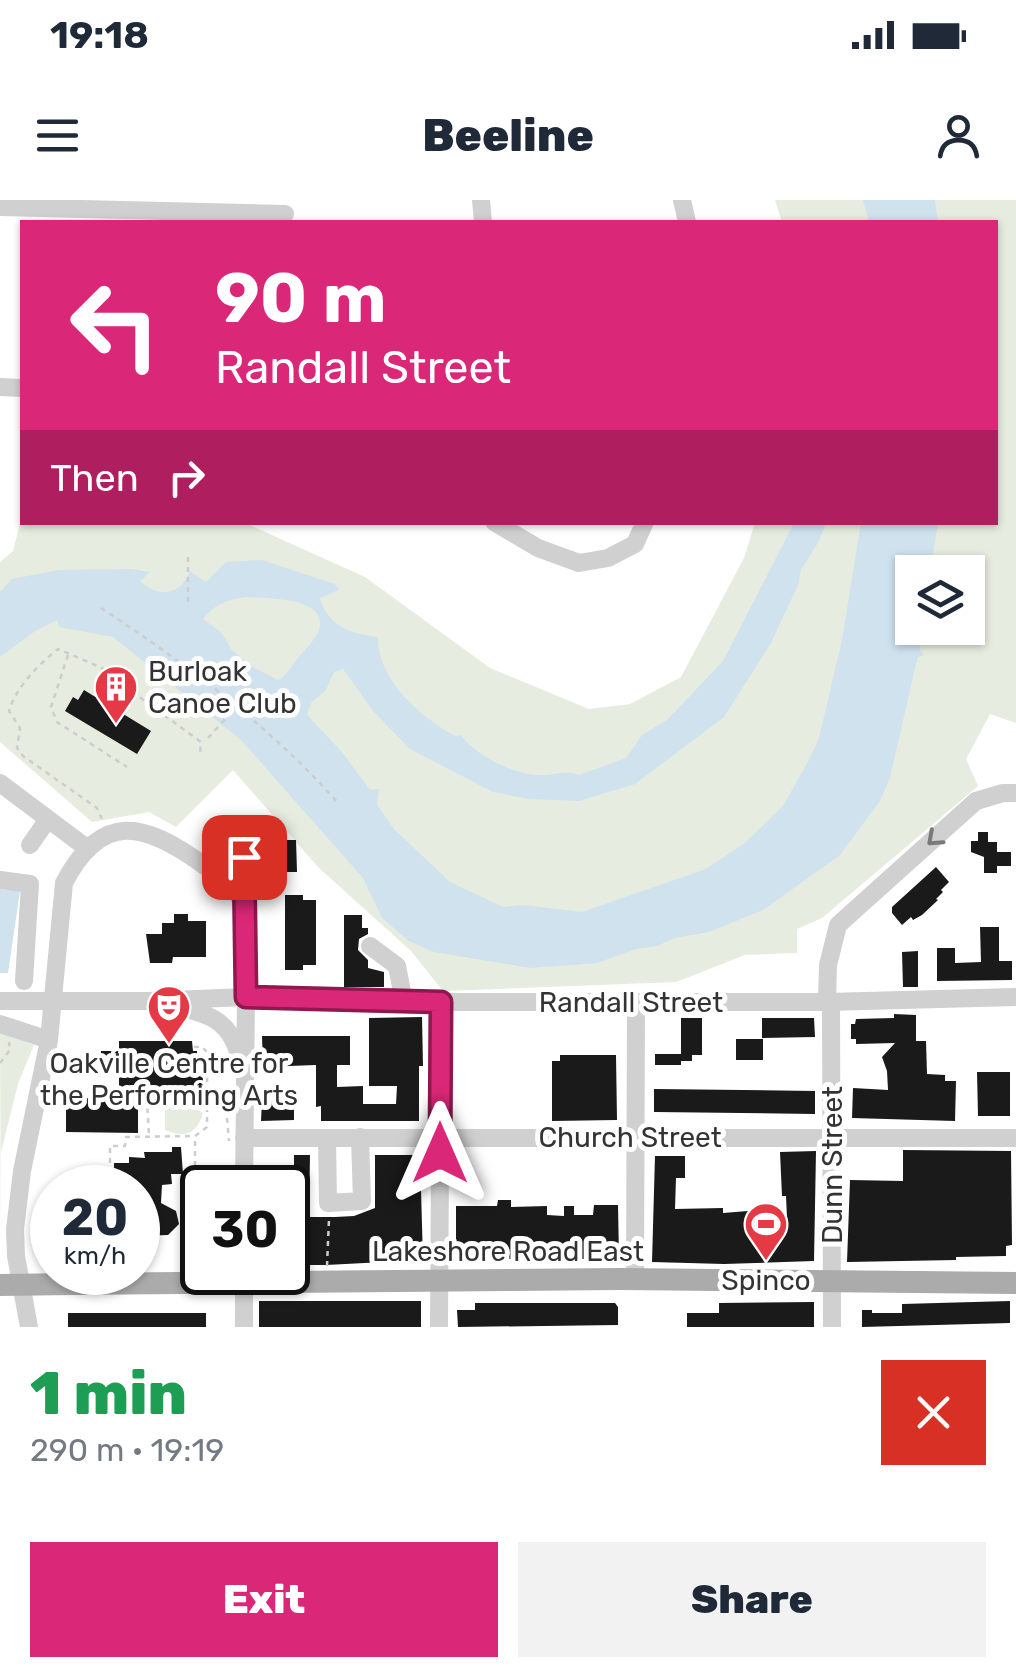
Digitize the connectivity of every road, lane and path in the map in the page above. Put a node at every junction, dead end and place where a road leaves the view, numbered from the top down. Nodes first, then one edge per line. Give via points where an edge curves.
1 (78, 204) edge
2 (0, 206) edge
3 (285, 212) edge
4 (499, 525) edge
5 (644, 525) edge
6 (188, 556) dead end
7 (188, 602) dead end
8 (101, 608) dead end
9 (69, 654) junction
10 (236, 707) junction
11 (208, 738) dead end
12 (200, 754) dead end
13 (127, 767) dead end
14 (0, 782) edge
15 (1016, 794) edge
16 (338, 803) dead end
17 (48, 819) junction
18 (242, 832) dead end
19 (108, 835) junction
20 (30, 845) dead end
21 (88, 849) junction
22 (0, 880) edge
23 (244, 908) junction
24 (370, 946) dead end
25 (24, 981) dead end
26 (246, 997) junction
27 (1016, 997) edge
28 (0, 1001) edge
29 (148, 1001) junction
30 (404, 1002) junction
31 (441, 1002) junction
32 (636, 1002) junction
33 (829, 1002) junction
34 (5, 1031) edge
35 (50, 1040) junction
36 (0, 1045) edge
37 (194, 1047) dead end
38 (0, 1063) edge
39 (245, 1072) junction
40 (230, 1091) dead end
41 (207, 1094) junction
42 (147, 1098) dead end
43 (148, 1136) junction
44 (195, 1136) junction
45 (440, 1136) junction
46 (360, 1137) junction
47 (636, 1137) junction
48 (327, 1138) junction
49 (832, 1138) junction
50 (1016, 1138) edge
51 (237, 1139) junction
52 (110, 1165) edge
53 (195, 1165) edge
54 (241, 1165) edge
55 (329, 1218) dead end
56 (327, 1268) dead end
57 (310, 1279) edge
58 (635, 1280) junction
59 (832, 1280) junction
60 (438, 1281) junction
61 (1016, 1283) edge
62 (180, 1284) edge
63 (0, 1285) edge
64 (244, 1295) edge
65 (29, 1327) edge
66 (244, 1327) edge
67 (439, 1327) edge
68 (832, 1327) edge

1 - 2 street
1 - 3 street
4 - 5 street via 579,563 635,544
6 - 7 path
8 - 10 path
9 - 12 path via 102,668 201,742
9 - 13 path via 52,706 56,722
9 - 19 path via 58,649 46,659 9,711 20,728 17,748 23,756 97,808
10 - 11 path
10 - 16 path
14 - 17 street
15 -> 33 street, Dunn Street via 976,801 838,926 828,964
17 - 20 street
17 - 21 street
18 - 23 street
19 - 21 street
19 - 23 street via 136,831 167,839 233,888
21 - 35 street via 64,883
22 - 25 street via 30,884
23 - 26 street
24 - 30 street via 401,972
26 - 29 street, Randall Street
26 - 30 street, Randall Street
26 - 39 street
27 - 33 street, Randall Street
28 - 29 street, bridge
29 - 39 street via 202,1013 228,1028
30 - 31 street, Randall Street
31 - 32 street, Randall Street
31 - 45 street
32 - 33 street, Randall Street
32 - 47 street
33 - 49 street, Dunn Street
34 - 35 street
34 - 36 path
34 - 38 path via 10,1050
35 - 65 street via 15,1230
37 - 41 path via 207,1052
39 - 51 street
40 - 41 path
41 - 44 path via 207,1127
41 - 51 path via 225,1095
42 - 43 path
43 - 44 path
43 - 52 path via 110,1146
44 - 53 path
45 - 46 street, Church Street
45 - 47 street, Church Street
45 - 60 street
46 - 48 street, Church Street
46 - 48 street via 362,1201 328,1202
47 - 49 street, Church Street
47 - 58 street
48 - 51 street, Church Street
49 - 50 street, Church Street
49 - 59 street, Dunn Street
51 - 54 street
55 - 56 path
57 - 60 main road, Lakeshore Road East
58 - 59 main road, Lakeshore Road East
58 - 60 main road, Lakeshore Road East
59 - 61 main road, Lakeshore Road East
59 - 68 street, Dunn Street
60 - 67 street
62 - 63 main road, Lakeshore Road East, bridge
64 - 66 street

